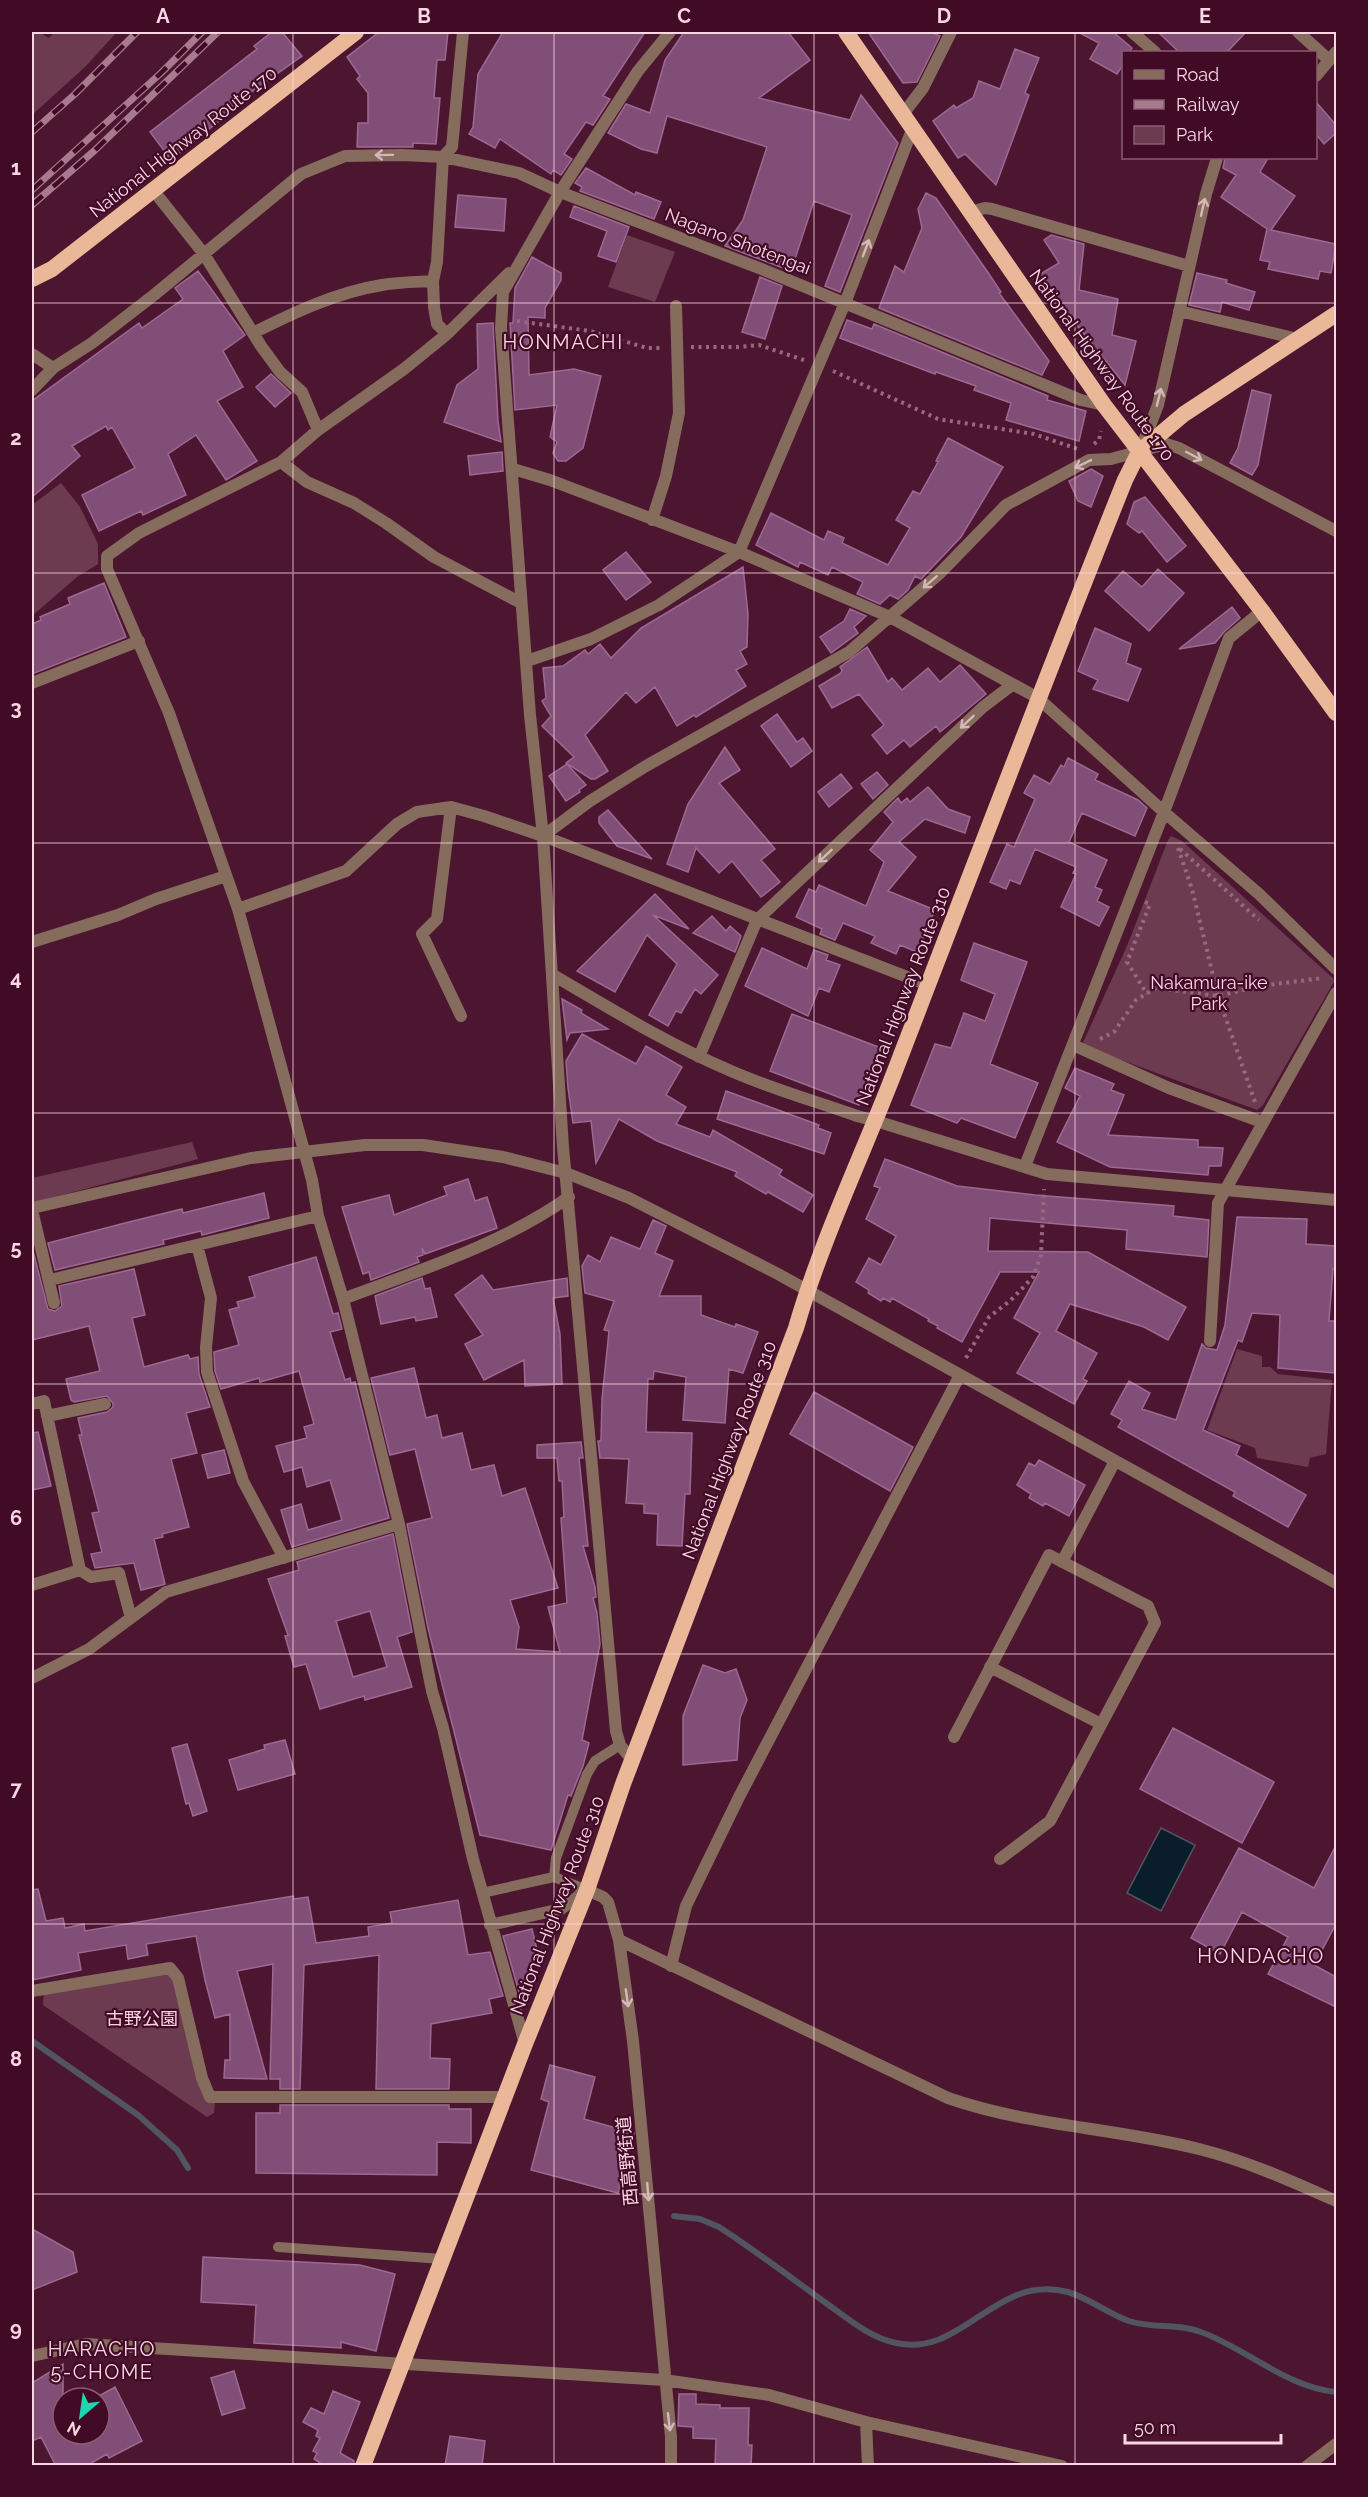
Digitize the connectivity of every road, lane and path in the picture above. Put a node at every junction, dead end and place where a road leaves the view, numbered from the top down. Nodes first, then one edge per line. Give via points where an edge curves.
1 (356, 32) edge
2 (463, 32) edge
3 (670, 32) edge
4 (846, 32) edge
5 (951, 32) edge
6 (1132, 32) edge
7 (1298, 32) edge
8 (1154, 51) edge
9 (1333, 56) edge
10 (1317, 75) edge
11 (903, 114) junction
12 (912, 130) junction
13 (443, 157) junction
14 (1217, 159) edge
15 (153, 190) junction
16 (560, 192) junction
17 (970, 212) junction
18 (204, 254) junction
19 (516, 266) junction
20 (1189, 266) junction
21 (32, 279) edge
22 (433, 281) junction
23 (845, 303) junction
24 (676, 306) dead end
25 (1179, 311) junction
26 (1336, 314) edge
27 (253, 333) junction
28 (447, 334) junction
29 (1298, 339) junction
30 (32, 354) edge
31 (52, 368) junction
32 (32, 390) edge
33 (1081, 400) junction
34 (1104, 405) junction
35 (318, 430) junction
36 (1092, 446) dead end
37 (1139, 452) junction
38 (281, 462) junction
39 (513, 469) junction
40 (652, 520) junction
41 (1336, 531) edge
42 (739, 552) junction
43 (521, 603) junction
44 (1262, 611) junction
45 (890, 617) junction
46 (139, 641) junction
47 (527, 661) junction
48 (32, 683) edge
49 (1012, 685) junction
50 (1038, 698) junction
51 (1336, 713) edge
52 (451, 807) junction
53 (1164, 812) junction
54 (543, 836) junction
55 (1178, 848) dead end
56 (226, 876) junction
57 (1131, 895) junction
58 (238, 909) junction
59 (757, 920) junction
60 (32, 942) edge
61 (1336, 969) edge
62 (553, 975) junction
63 (1325, 978) dead end
64 (928, 985) junction
65 (1336, 993) edge
66 (1147, 994) junction
67 (1218, 996) junction
68 (461, 1016) dead end
69 (1077, 1047) junction
70 (699, 1057) junction
71 (876, 1121) junction
72 (1262, 1122) junction
73 (303, 1152) junction
74 (1025, 1166) junction
75 (566, 1173) junction
76 (1044, 1189) dead end
77 (1225, 1189) junction
78 (569, 1197) junction
79 (1336, 1200) edge
80 (32, 1209) edge
81 (318, 1216) junction
82 (197, 1245) junction
83 (50, 1280) junction
84 (807, 1291) junction
85 (343, 1299) junction
86 (54, 1303) dead end
87 (1210, 1341) dead end
88 (966, 1358) dead end
89 (960, 1375) junction
90 (32, 1404) edge
91 (105, 1404) dead end
92 (47, 1416) junction
93 (1115, 1461) junction
94 (399, 1524) junction
95 (284, 1558) junction
96 (1062, 1562) junction
97 (80, 1570) junction
98 (1336, 1584) edge
99 (32, 1585) edge
100 (131, 1618) junction
101 (990, 1667) junction
102 (32, 1678) edge
103 (1101, 1724) junction
104 (954, 1737) dead end
105 (620, 1745) junction
106 (632, 1760) junction
107 (1000, 1859) dead end
108 (554, 1877) junction
109 (587, 1890) junction
110 (482, 1893) junction
111 (490, 1925) junction
112 (620, 1940) junction
113 (671, 1966) junction
114 (32, 1991) edge
115 (525, 2044) junction
116 (505, 2097) junction
117 (1336, 2201) edge
118 (278, 2247) dead end
119 (442, 2259) junction
120 (32, 2356) edge
121 (402, 2362) junction
122 (664, 2380) junction
123 (866, 2422) junction
124 (1336, 2444) edge
125 (1316, 2462) edge
126 (363, 2466) edge
127 (671, 2466) edge
128 (868, 2466) edge
129 (1062, 2466) edge
130 (1306, 2466) edge

1 - 15 highway, National Highway Route 170 via 306,80
2 - 13 street via 452,147
3 - 16 street via 638,71
4 - 11 highway, National Highway Route 170
5 - 11 street via 923,88
6 - 8 street
7 - 9 street
9 - 10 street
11 - 12 highway, National Highway Route 170
12 - 17 highway, National Highway Route 170
23 -> 12 street
13 - 16 street, Nagano Shotengai via 519,173
13 -> 18 street, Nagano Shotengai via 345,156 301,174
13 - 22 street
20 -> 14 street
15 - 18 street
15 - 21 highway, National Highway Route 170 via 52,269
16 - 19 street
16 - 23 street, Nagano Shotengai
17 - 20 street via 992,209
17 - 34 highway, National Highway Route 170
18 - 27 street
18 - 31 street, Nagano Shotengai via 92,343
19 - 28 street
19 - 39 street via 503,292 501,328
20 - 25 street
22 - 27 street via 382,285 343,296
22 - 28 street via 437,324
23 - 33 street, Nagano Shotengai
23 - 42 street
24 - 40 street via 679,413
25 - 29 street
37 -> 25 street via 1158,405
26 - 29 highway
27 - 35 street via 280,372 302,393
28 - 35 street
29 - 37 highway via 1184,414
30 - 31 street
31 - 32 street, Nagano Shotengai
33 - 34 street, Nagano Shotengai
33 - 36 path via 1102,431
34 - 37 highway, National Highway Route 170
35 - 38 street
37 -> 41 street via 1166,444 1179,448
37 - 44 highway, National Highway Route 170
37 -> 45 street via 1089,460 1006,505 939,574
37 - 50 highway, National Highway Route 310
38 - 43 street via 307,482 354,503 434,557
38 - 46 street via 139,533 107,556 108,569
39 - 40 street
39 - 43 street
40 - 42 street
42 - 45 street
42 - 47 street via 659,604 591,639
43 - 47 street
44 - 51 highway, National Highway Route 170
44 - 53 street via 1228,638
45 - 49 street
45 - 54 street via 849,652 646,766
46 - 48 street
46 - 56 street via 195,783
47 - 54 street
49 - 50 street
49 -> 59 street via 976,714
50 - 53 street
50 - 64 highway, National Highway Route 310
52 - 54 street
52 - 58 street via 417,812 397,824 346,871
52 - 68 street via 437,919 422,934
53 - 57 street
53 - 61 street via 1259,894
54 - 59 street
54 - 62 street
55 - 67 path
56 - 58 street
56 - 60 street
57 - 66 path via 1150,904 1127,962
57 - 69 street
58 - 73 street
59 - 64 street
59 - 70 street
62 - 70 street
62 - 75 street
63 - 67 path
64 - 71 highway, National Highway Route 310
65 - 72 street
66 - 67 path via 1156,988
66 - 69 path via 1136,1000 1114,1032
67 - 72 path
69 - 72 street via 1169,1088
69 - 74 street
70 - 71 street
71 - 74 street
71 - 84 highway, National Highway Route 310
72 - 77 street
73 - 75 street via 365,1145 423,1145 503,1157
73 - 80 street via 251,1158
73 - 81 street
74 - 77 street via 1047,1174
75 - 78 street
75 - 84 street via 629,1198
76 - 88 path via 1041,1255 1033,1277 989,1317
77 - 79 street
77 - 87 street via 1218,1203
78 - 85 street via 544,1215 477,1248
78 - 105 street via 604,1616
80 - 83 street
81 - 82 street
81 - 85 street
82 - 83 street
82 - 95 street via 211,1298 207,1372 243,1481
83 - 86 street
84 - 89 street
84 - 106 highway, National Highway Route 310
85 - 94 street
89 - 93 street
89 - 113 street via 793,1692 686,1906
90 - 92 street via 44,1401
91 - 92 street
92 - 97 street
93 - 96 street
93 - 98 street
94 - 95 street
94 - 110 street via 432,1691
95 - 100 street via 166,1592
96 - 101 street via 1049,1555
96 - 103 street via 1148,1606 1155,1623
97 - 99 street
97 - 100 street via 91,1577 119,1573
100 - 102 street via 89,1649
101 - 103 street
101 - 104 street
103 - 107 street via 1050,1821
105 - 106 street
105 - 108 lane via 595,1761 587,1774 556,1858
106 - 109 highway, National Highway Route 310
108 - 109 lane
108 - 110 lane
109 - 111 street via 561,1909
109 - 112 street, 西高野街道 via 608,1902
109 - 115 highway, National Highway Route 310
110 - 111 street
111 - 115 street
112 - 113 street
112 -> 122 street, 西高野街道
113 - 117 street via 948,2098 983,2110 1199,2149 1257,2166
114 - 116 street via 170,1968 178,1978 210,2097
115 - 116 highway, National Highway Route 310
116 - 119 highway, National Highway Route 310
118 - 119 lane
119 - 121 highway, National Highway Route 310
120 - 121 street via 86,2344
121 - 122 street
121 - 126 highway, National Highway Route 310
122 - 123 street via 769,2395
122 -> 127 street, 西高野街道
123 - 128 street
123 - 129 street
124 - 125 street
125 - 130 street

